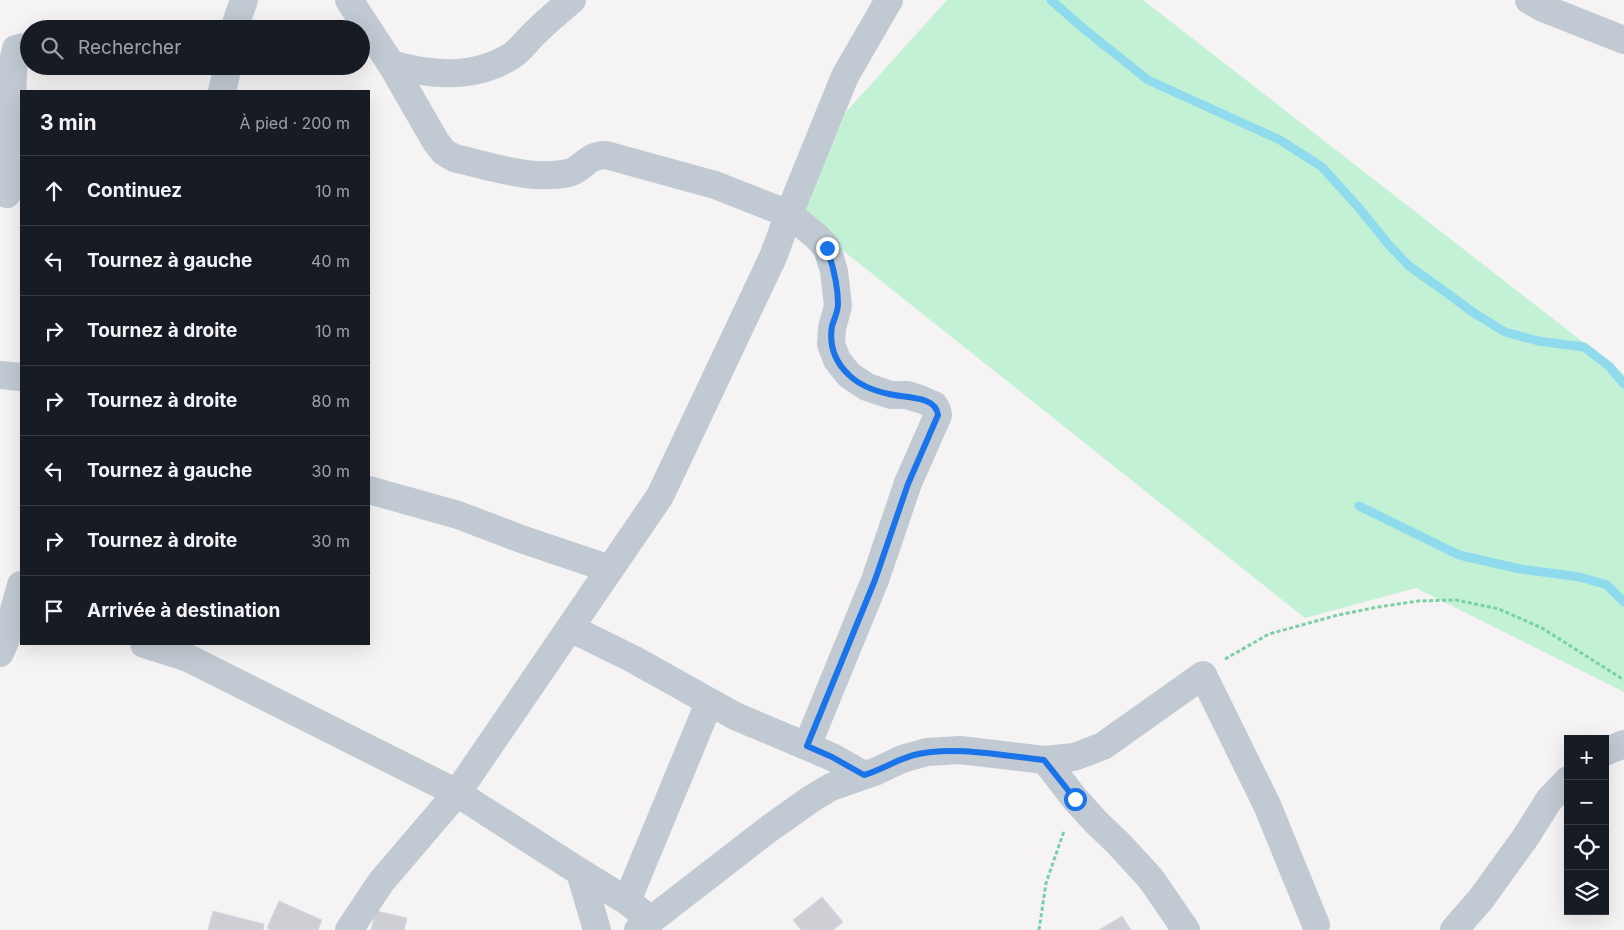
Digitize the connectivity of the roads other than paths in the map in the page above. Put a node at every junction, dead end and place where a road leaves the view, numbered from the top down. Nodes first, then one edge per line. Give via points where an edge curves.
1 (244, 0) edge
2 (349, 0) edge
3 (572, 0) edge
4 (889, 0) edge
5 (1529, 0) edge
6 (237, 20) edge
7 (362, 20) edge
8 (370, 32) edge
9 (1624, 40) edge
10 (20, 48) edge
11 (391, 64) junction
12 (226, 75) edge
13 (222, 90) edge
14 (9, 195) edge
15 (789, 214) junction
16 (0, 375) edge
17 (20, 378) edge
18 (370, 490) edge
19 (610, 569) junction
20 (14, 600) edge
21 (570, 628) junction
22 (147, 645) edge
23 (0, 653) edge
24 (709, 702) junction
25 (1624, 744) edge
26 (807, 746) junction
27 (1609, 750) edge
28 (1044, 760) junction
29 (864, 775) junction
30 (1564, 784) edge
31 (457, 793) junction
32 (580, 872) junction
33 (627, 901) junction
34 (1316, 925) dead end
35 (651, 926) edge
36 (349, 930) edge
37 (597, 930) edge
38 (1186, 930) edge
39 (1454, 930) edge

1 - 6 street
2 - 7 street
3 - 11 street via 550,17 514,54 479,71 447,74 413,71
4 - 15 street via 845,76
5 - 9 street
8 - 11 street
10 - 14 street via 16,49 14,57
11 - 15 street via 436,142 454,158 552,176 572,172 593,156 606,155 715,186
12 - 13 street
15 - 19 street via 773,257 660,496
15 - 26 street via 827,248 834,271 838,306 831,344 837,360 849,375 867,387 891,395 920,399 934,406 938,415 908,484 875,580
16 - 17 street
18 - 19 street via 458,515
19 - 21 street
20 - 23 street
21 - 24 street
21 - 31 street
22 - 31 street via 188,658
24 - 26 street
24 - 33 street
25 - 27 street
26 - 29 street
28 - 29 street via 960,750 927,752
28 - 34 street via 1074,757 1103,746 1203,675 1268,805
28 - 38 street via 1075,799 1151,879
29 - 35 street via 831,787 770,828 679,898
30 - 39 street via 1548,800 1481,899
31 - 32 street
31 - 36 street via 381,882
32 - 33 street
32 - 37 street
33 - 35 street

